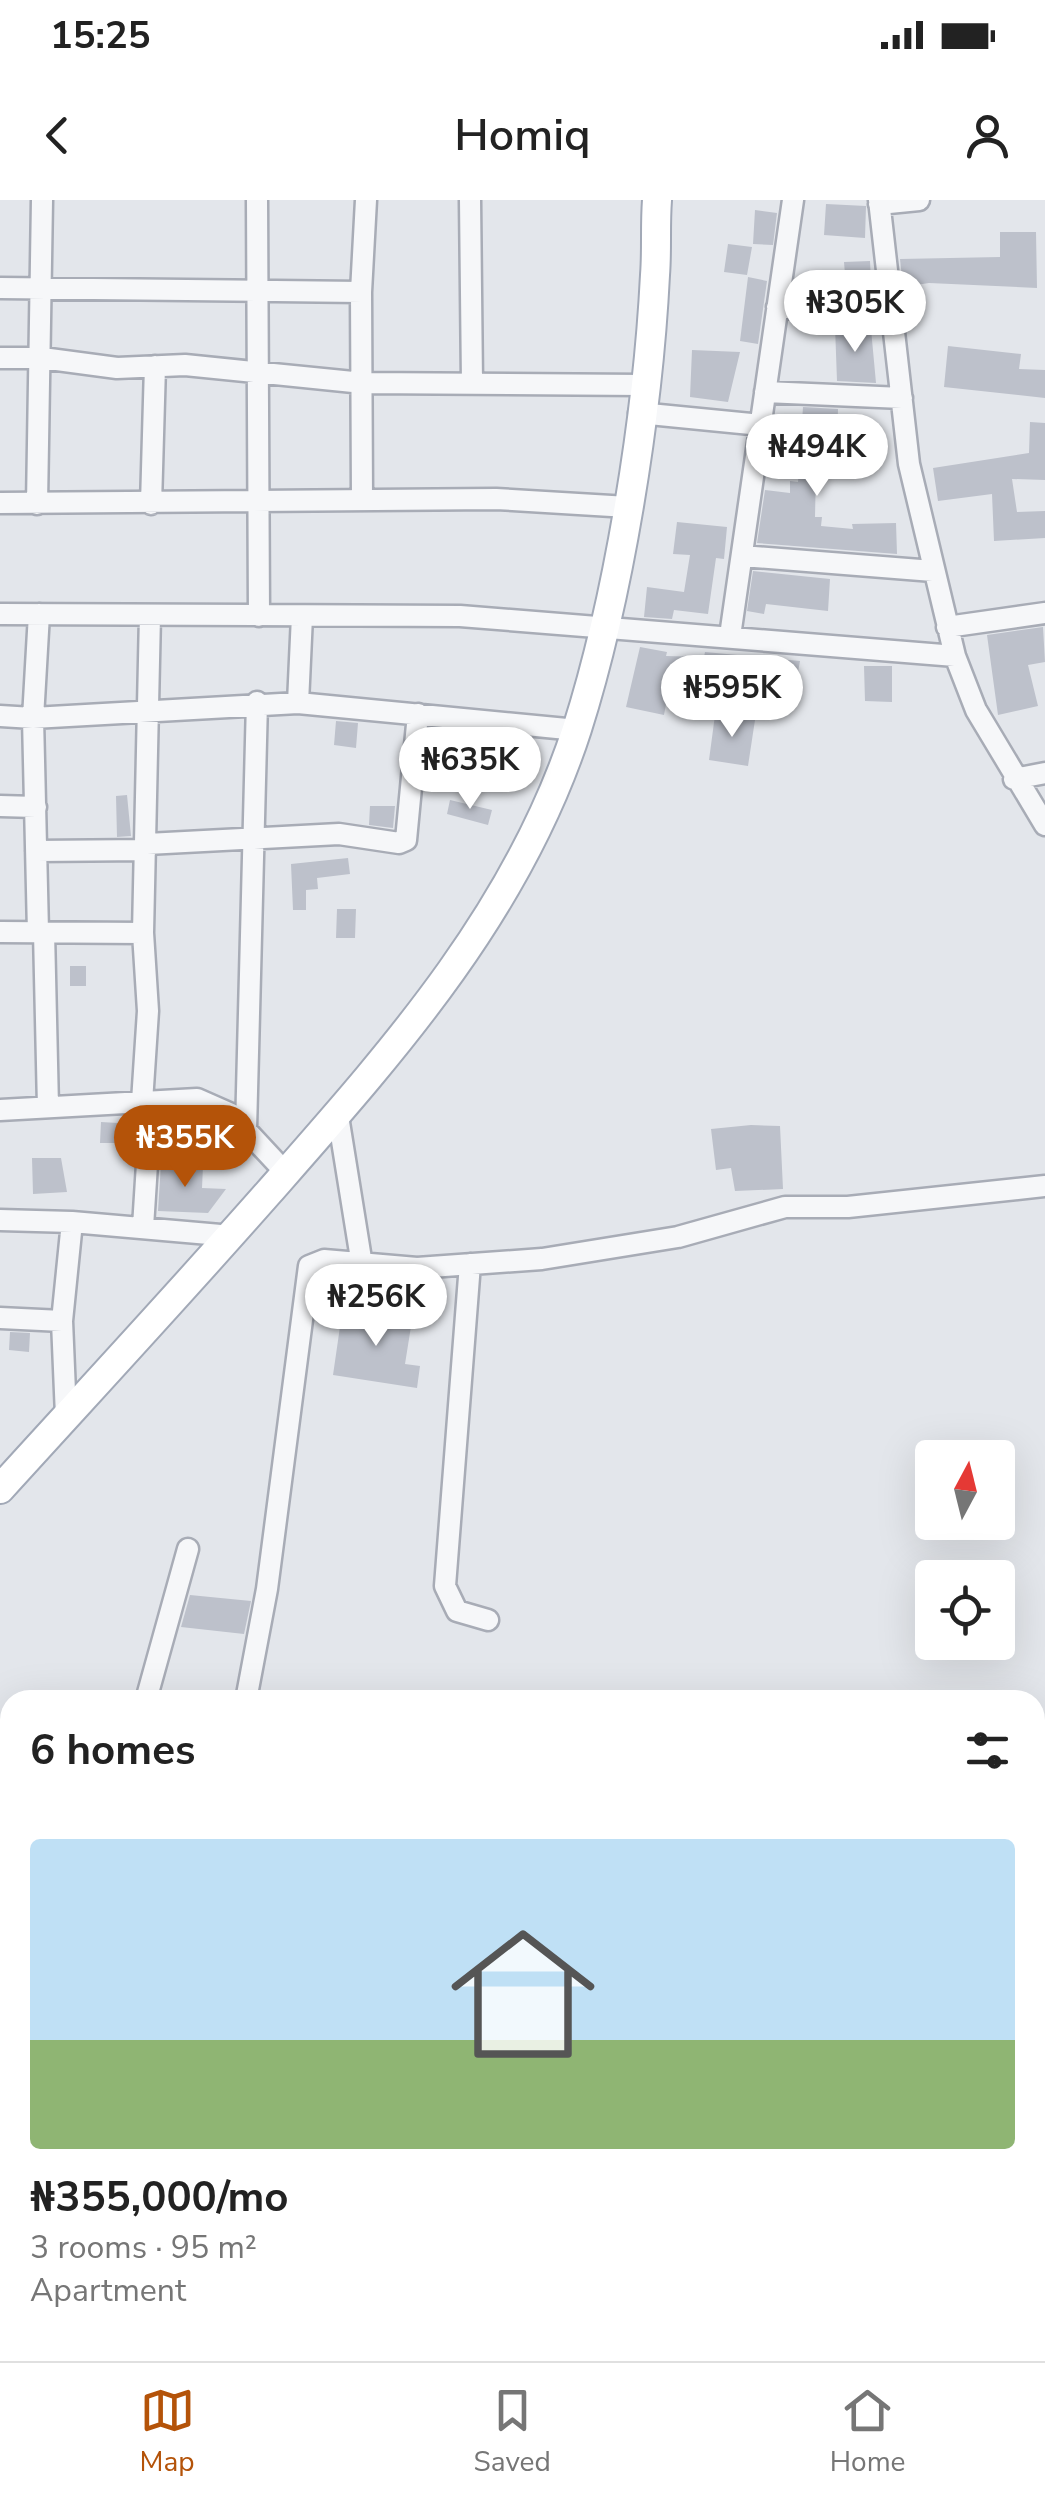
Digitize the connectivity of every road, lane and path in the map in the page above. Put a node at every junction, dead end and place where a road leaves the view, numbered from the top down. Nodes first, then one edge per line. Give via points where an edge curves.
1 (42, 200) edge
2 (257, 200) edge
3 (366, 200) edge
4 (470, 200) edge
5 (658, 200) edge
6 (672, 200) edge
7 (793, 200) edge
8 (919, 200) edge
9 (879, 202) edge
10 (656, 272) junction
11 (0, 288) edge
12 (42, 288) junction
13 (260, 288) junction
14 (361, 292) junction
15 (777, 307) junction
16 (892, 317) junction
17 (0, 358) edge
18 (42, 358) junction
19 (155, 366) junction
20 (258, 374) junction
21 (363, 383) junction
22 (472, 383) junction
23 (765, 392) junction
24 (902, 398) junction
25 (641, 399) junction
26 (761, 425) junction
27 (362, 500) junction
28 (259, 501) junction
29 (0, 503) edge
30 (37, 504) junction
31 (152, 504) junction
32 (628, 507) junction
33 (742, 556) junction
34 (933, 571) junction
35 (1045, 613) edge
36 (0, 614) edge
37 (39, 614) junction
38 (150, 614) junction
39 (259, 616) junction
40 (302, 616) junction
41 (603, 624) junction
42 (947, 627) junction
43 (730, 636) junction
44 (955, 656) junction
45 (257, 702) junction
46 (298, 703) junction
47 (147, 709) junction
48 (418, 714) junction
49 (0, 716) edge
50 (33, 718) junction
51 (576, 730) junction
52 (1045, 773) edge
53 (1014, 779) junction
54 (0, 806) edge
55 (36, 806) junction
56 (1045, 825) edge
57 (251, 838) junction
58 (147, 847) junction
59 (36, 851) junction
60 (0, 932) edge
61 (41, 932) junction
62 (144, 933) junction
63 (146, 1102) junction
64 (48, 1108) junction
65 (0, 1110) edge
66 (338, 1116) junction
67 (246, 1130) junction
68 (286, 1173) junction
69 (1045, 1186) edge
70 (0, 1220) edge
71 (72, 1222) junction
72 (143, 1227) junction
73 (232, 1236) junction
74 (470, 1264) junction
75 (362, 1265) junction
76 (0, 1318) edge
77 (62, 1321) junction
78 (66, 1416) junction
79 (0, 1489) edge
80 (188, 1549) dead end
81 (488, 1620) dead end
82 (149, 1690) edge
83 (248, 1690) edge

1 - 12 street
2 - 13 street
3 - 14 street
4 - 22 street
5 - 10 main road
6 - 10 main road
7 - 15 street
8 - 9 street
9 - 16 street
10 - 25 main road
11 - 12 street
12 - 13 street
12 - 18 street
13 - 14 street
13 - 20 street
14 - 21 street
15 - 16 street
15 - 23 street
16 - 24 street
17 - 18 street
18 - 19 street
18 - 30 street
19 - 20 street
19 - 31 street
20 - 21 street
20 - 28 street
21 - 22 street
21 - 27 street
22 - 25 street
23 - 24 street
23 - 26 street
24 - 34 street
25 - 26 street
25 - 32 main road
26 - 33 street
27 - 28 street
27 - 32 street
28 - 31 street
28 - 39 street
29 - 30 street
30 - 31 street
32 - 41 main road
33 - 34 street
33 - 43 street
34 - 42 street
35 - 42 street
36 - 37 street
37 - 38 street
37 - 50 street
38 - 39 street
38 - 47 street
39 - 40 street
40 - 41 street
40 - 46 street
41 - 43 street
41 - 51 main road
42 - 44 street
43 - 44 street
44 - 53 street
45 - 46 street
45 - 47 street
45 - 57 street
46 - 48 street
47 - 50 street
47 - 58 street
48 - 51 street
48 - 57 street via 406,840 338,834
49 - 50 street
50 - 55 street
51 - 66 main road via 534,834 478,937
52 - 53 street
53 - 56 street
54 - 55 street
55 - 59 street
57 - 58 street
57 - 67 street
58 - 59 street
58 - 62 street
59 - 61 street
60 - 61 street
61 - 62 street
61 - 64 street
62 - 63 street
63 - 64 street
63 - 67 street via 214,1102
63 - 72 street
64 - 65 street
66 - 68 main road
66 - 75 street
67 - 68 street
68 - 73 main road
69 - 74 street via 848,1207 785,1207 678,1237 542,1260
70 - 71 street
71 - 72 street
71 - 77 street
72 - 73 street
73 - 78 main road
74 - 75 street
74 - 81 street via 445,1586 456,1611
75 - 83 street via 324,1260 308,1266 303,1282 285,1458
76 - 77 street
77 - 78 street
78 - 79 main road
80 - 82 street

